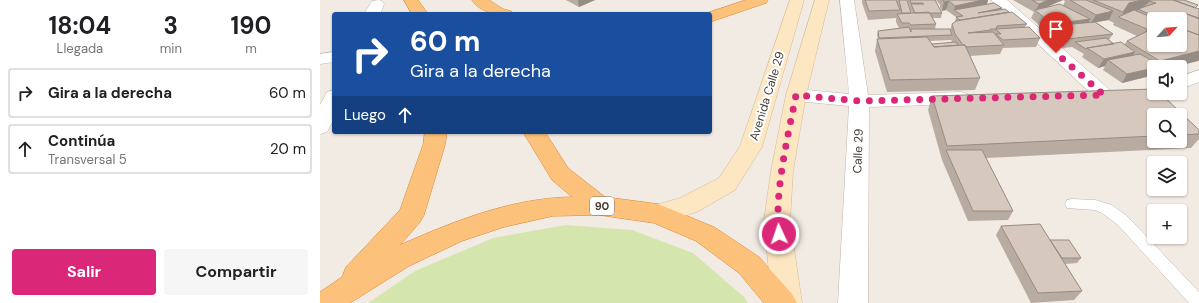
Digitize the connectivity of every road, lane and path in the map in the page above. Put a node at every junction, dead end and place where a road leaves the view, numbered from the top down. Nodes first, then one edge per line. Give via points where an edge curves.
1 (411, 0) edge
2 (468, 0) edge
3 (479, 0) edge
4 (761, 0) edge
5 (797, 0) edge
6 (822, 0) edge
7 (848, 0) edge
8 (998, 0) edge
9 (419, 12) edge
10 (478, 12) edge
11 (498, 12) edge
12 (712, 16) edge
13 (332, 57) edge
14 (320, 59) edge
15 (1199, 76) edge
16 (1187, 80) edge
17 (1125, 93) edge
18 (796, 95) junction
19 (1104, 95) junction
20 (1080, 96) edge
21 (978, 98) edge
22 (332, 100) edge
23 (859, 101) junction
24 (320, 127) edge
25 (436, 134) edge
26 (535, 134) edge
27 (1072, 204) dead end
28 (599, 206) junction
29 (658, 214) junction
30 (335, 298) edge
31 (782, 303) edge
32 (787, 303) edge
33 (853, 303) edge
34 (1199, 303) edge

1 - 9 highway
2 - 10 highway
3 - 11 highway
4 - 12 highway
5 - 29 main road, Avenida Calle 29 via 752,147 727,184 688,205
6 - 18 main road
7 - 23 street, Calle 29
8 - 19 street
13 - 14 street
15 - 16 street
17 - 19 street
18 - 23 street
18 - 32 main road via 782,171 777,221
19 - 20 street
21 - 23 street
22 - 24 street
23 - 33 street, Calle 29
25 - 30 highway, 90 via 411,215
26 - 28 highway, 90 via 560,174
27 - 34 lane via 1095,205 1123,221
28 - 29 highway, 90
28 - 30 highway, 90 via 553,207 504,216 453,233 399,258
29 - 31 highway, 90 via 706,234 750,265

